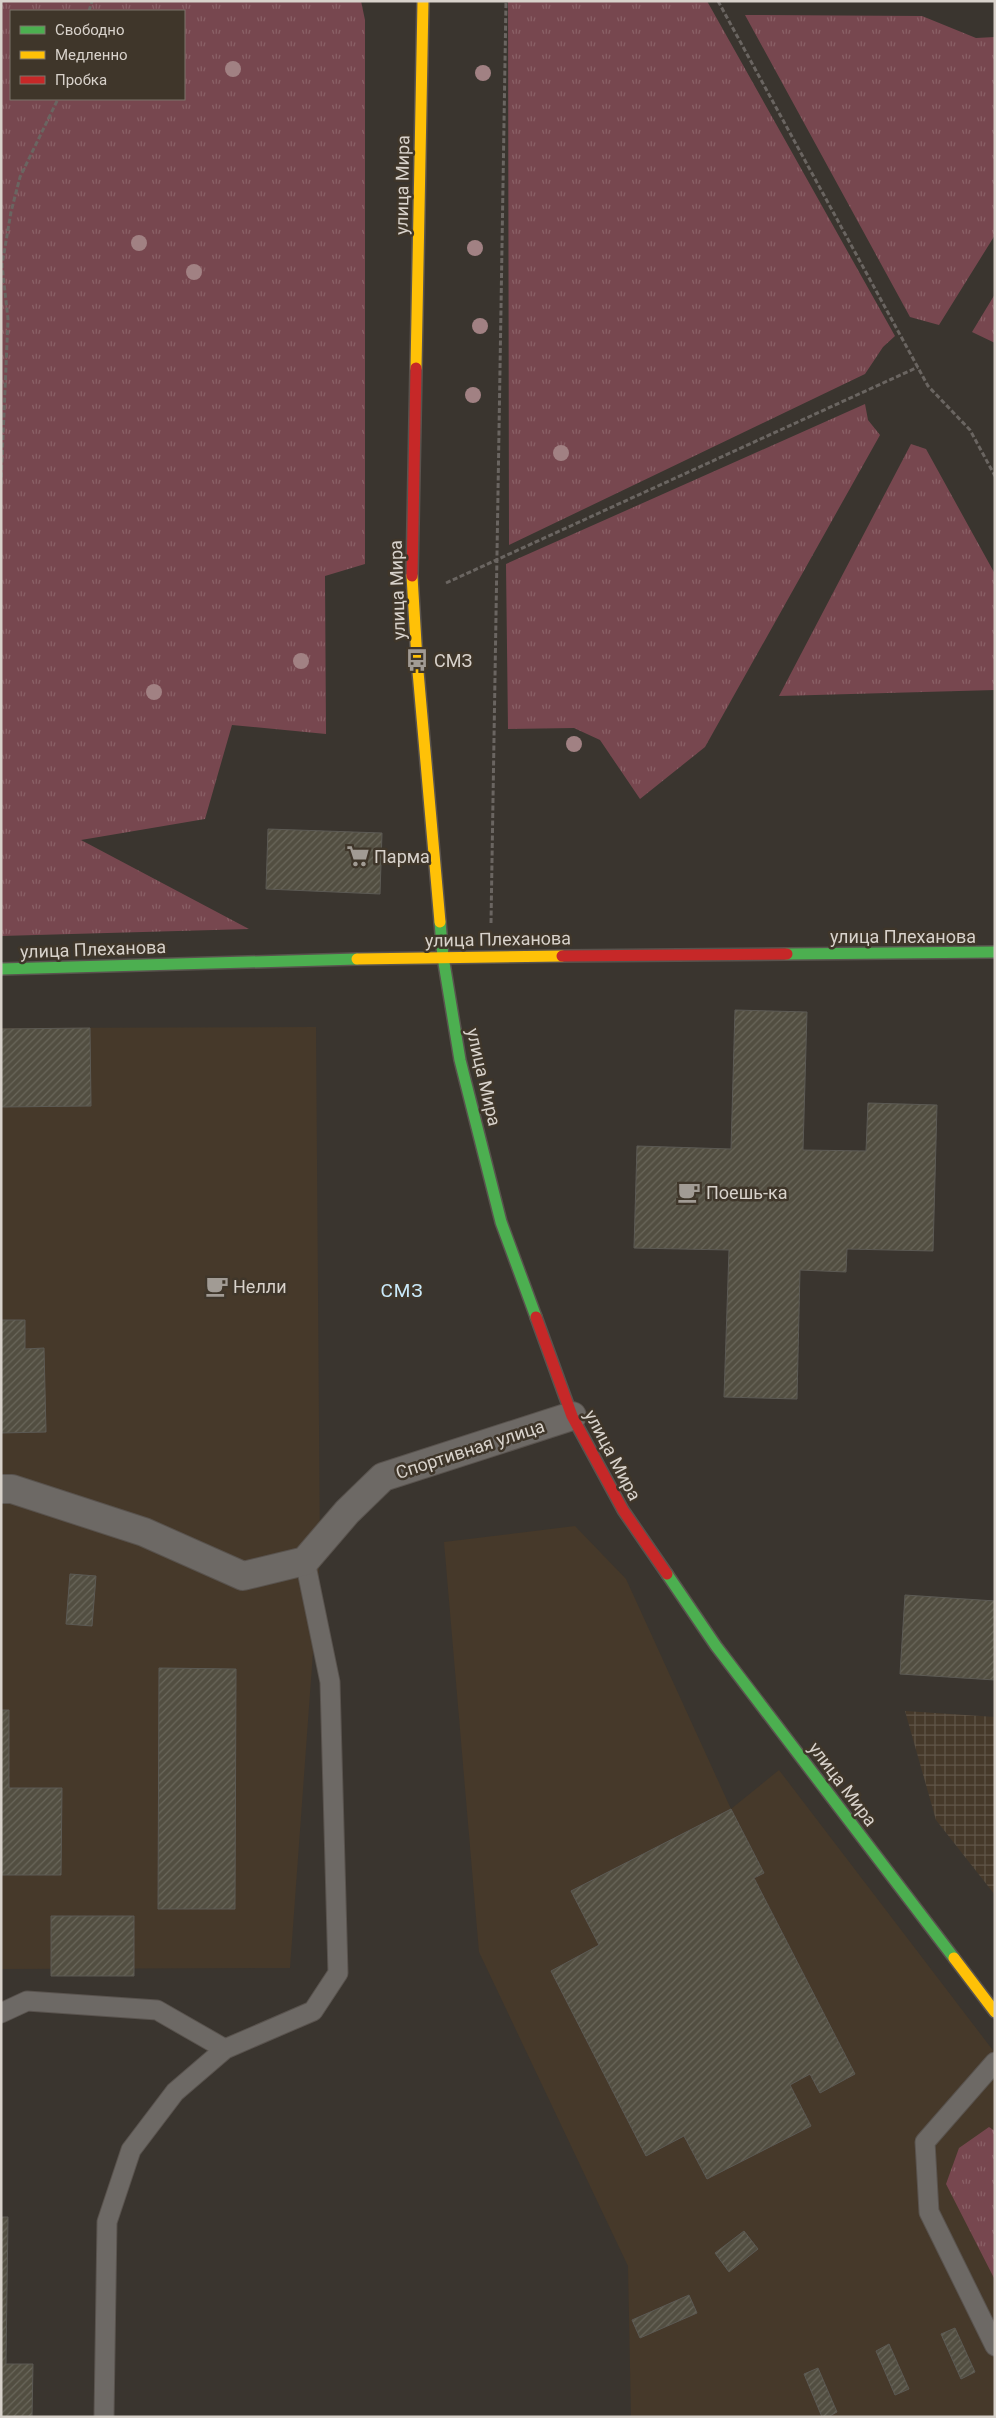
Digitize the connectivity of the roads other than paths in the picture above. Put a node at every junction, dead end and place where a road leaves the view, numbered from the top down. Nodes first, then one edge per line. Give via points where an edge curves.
1 (423, 1) edge
2 (995, 952) edge
3 (442, 957) junction
4 (1, 969) edge
5 (572, 1416) junction
6 (1, 1488) edge
7 (304, 1561) junction
8 (995, 2012) edge
9 (1, 2013) edge
10 (225, 2049) junction
11 (995, 2062) edge
12 (995, 2346) edge
13 (104, 2417) edge

1 - 3 main road, улица Мира via 412,572
2 - 3 main road, улица Плеханова
3 - 4 main road, улица Плеханова
3 - 5 main road, улица Мира via 460,1060 501,1222
5 - 7 street, Спортивная улица via 383,1477
5 - 8 main road, улица Мира via 623,1510 716,1646
6 - 7 street via 12,1488 144,1532 242,1576
7 - 10 lane via 330,1682 338,1973 313,2011
9 - 10 lane via 27,2001 157,2010
10 - 13 lane via 175,2092 132,2150 108,2222
11 - 12 lane via 925,2142 929,2212

